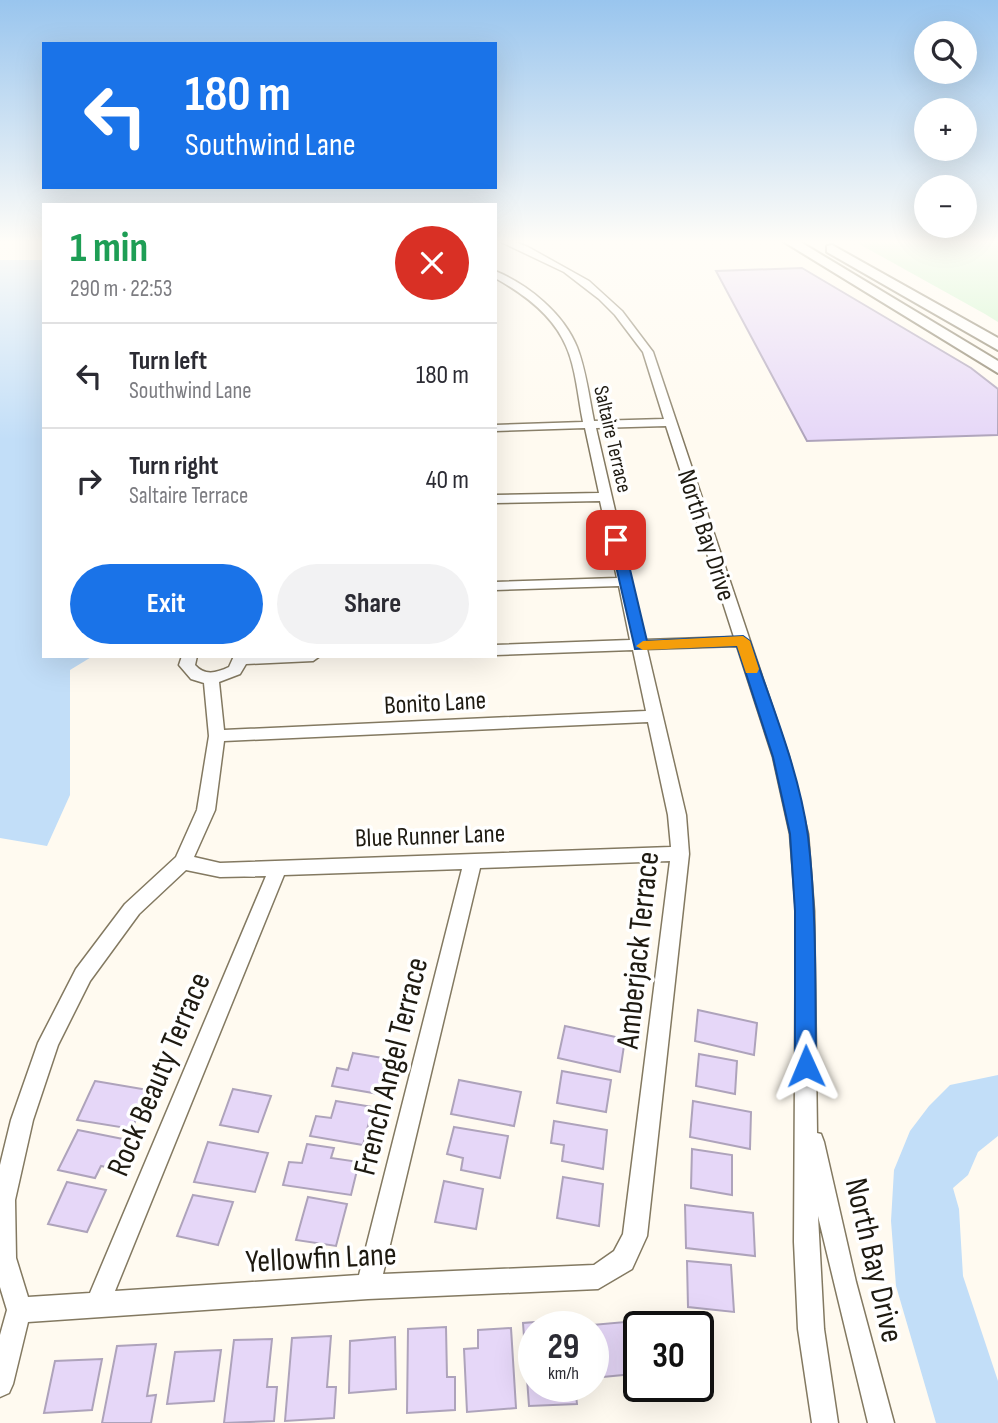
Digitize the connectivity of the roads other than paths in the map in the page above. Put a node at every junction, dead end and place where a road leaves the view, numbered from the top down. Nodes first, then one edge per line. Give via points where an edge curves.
1 (543, 306) edge
2 (614, 306) edge
3 (896, 306) edge
4 (931, 306) edge
5 (998, 345) edge
6 (998, 369) edge
7 (670, 422) junction
8 (590, 425) junction
9 (497, 428) edge
10 (607, 497) junction
11 (497, 499) edge
12 (626, 582) junction
13 (497, 586) edge
14 (743, 641) junction
15 (641, 646) junction
16 (497, 650) edge
17 (189, 658) edge
18 (241, 658) edge
19 (211, 678) junction
20 (656, 716) junction
21 (217, 736) junction
22 (680, 854) junction
23 (472, 860) junction
24 (183, 862) junction
25 (278, 868) junction
26 (807, 1112) junction
27 (623, 1260) joint
28 (368, 1287) junction
29 (97, 1305) junction
30 (19, 1310) junction
31 (0, 1384) edge
32 (825, 1423) edge
33 (881, 1423) edge

1 - 8 street, Saltaire Terrace via 572,346
2 - 7 street, North Bay Drive via 648,352
3 - 6 main road
4 - 5 main road
7 - 8 street
7 - 14 street, North Bay Drive
8 - 9 street
8 - 10 street, Saltaire Terrace
10 - 11 street
10 - 12 street, Saltaire Terrace
12 - 13 street
12 - 15 street, Saltaire Terrace
14 - 15 street
14 - 26 street, North Bay Drive via 781,757 799,834
15 - 16 street
15 - 20 street, Amberjack Terrace
17 - 19 street via 190,671
18 - 19 street via 235,670
19 - 21 street
20 - 21 street, Bonito Lane
20 - 22 street, Amberjack Terrace via 677,815
21 - 24 street via 206,810
22 - 23 street, Blue Runner Lane
22 - 27 street, Amberjack Terrace via 635,1236
23 - 25 street, Blue Runner Lane
23 - 28 street, French Angel Terrace
24 - 25 street, Blue Runner Lane via 220,870
24 - 30 street via 132,909 83,975 48,1043 22,1120 4,1200 4,1258
25 - 29 street, Rock Beauty Terrace
26 - 32 street, North Bay Drive via 811,1329
26 - 33 street, North Bay Drive
27 - 28 street, Yellowfin Lane via 598,1277
28 - 29 street, Yellowfin Lane
29 - 30 street, Yellowfin Lane
30 - 31 street

